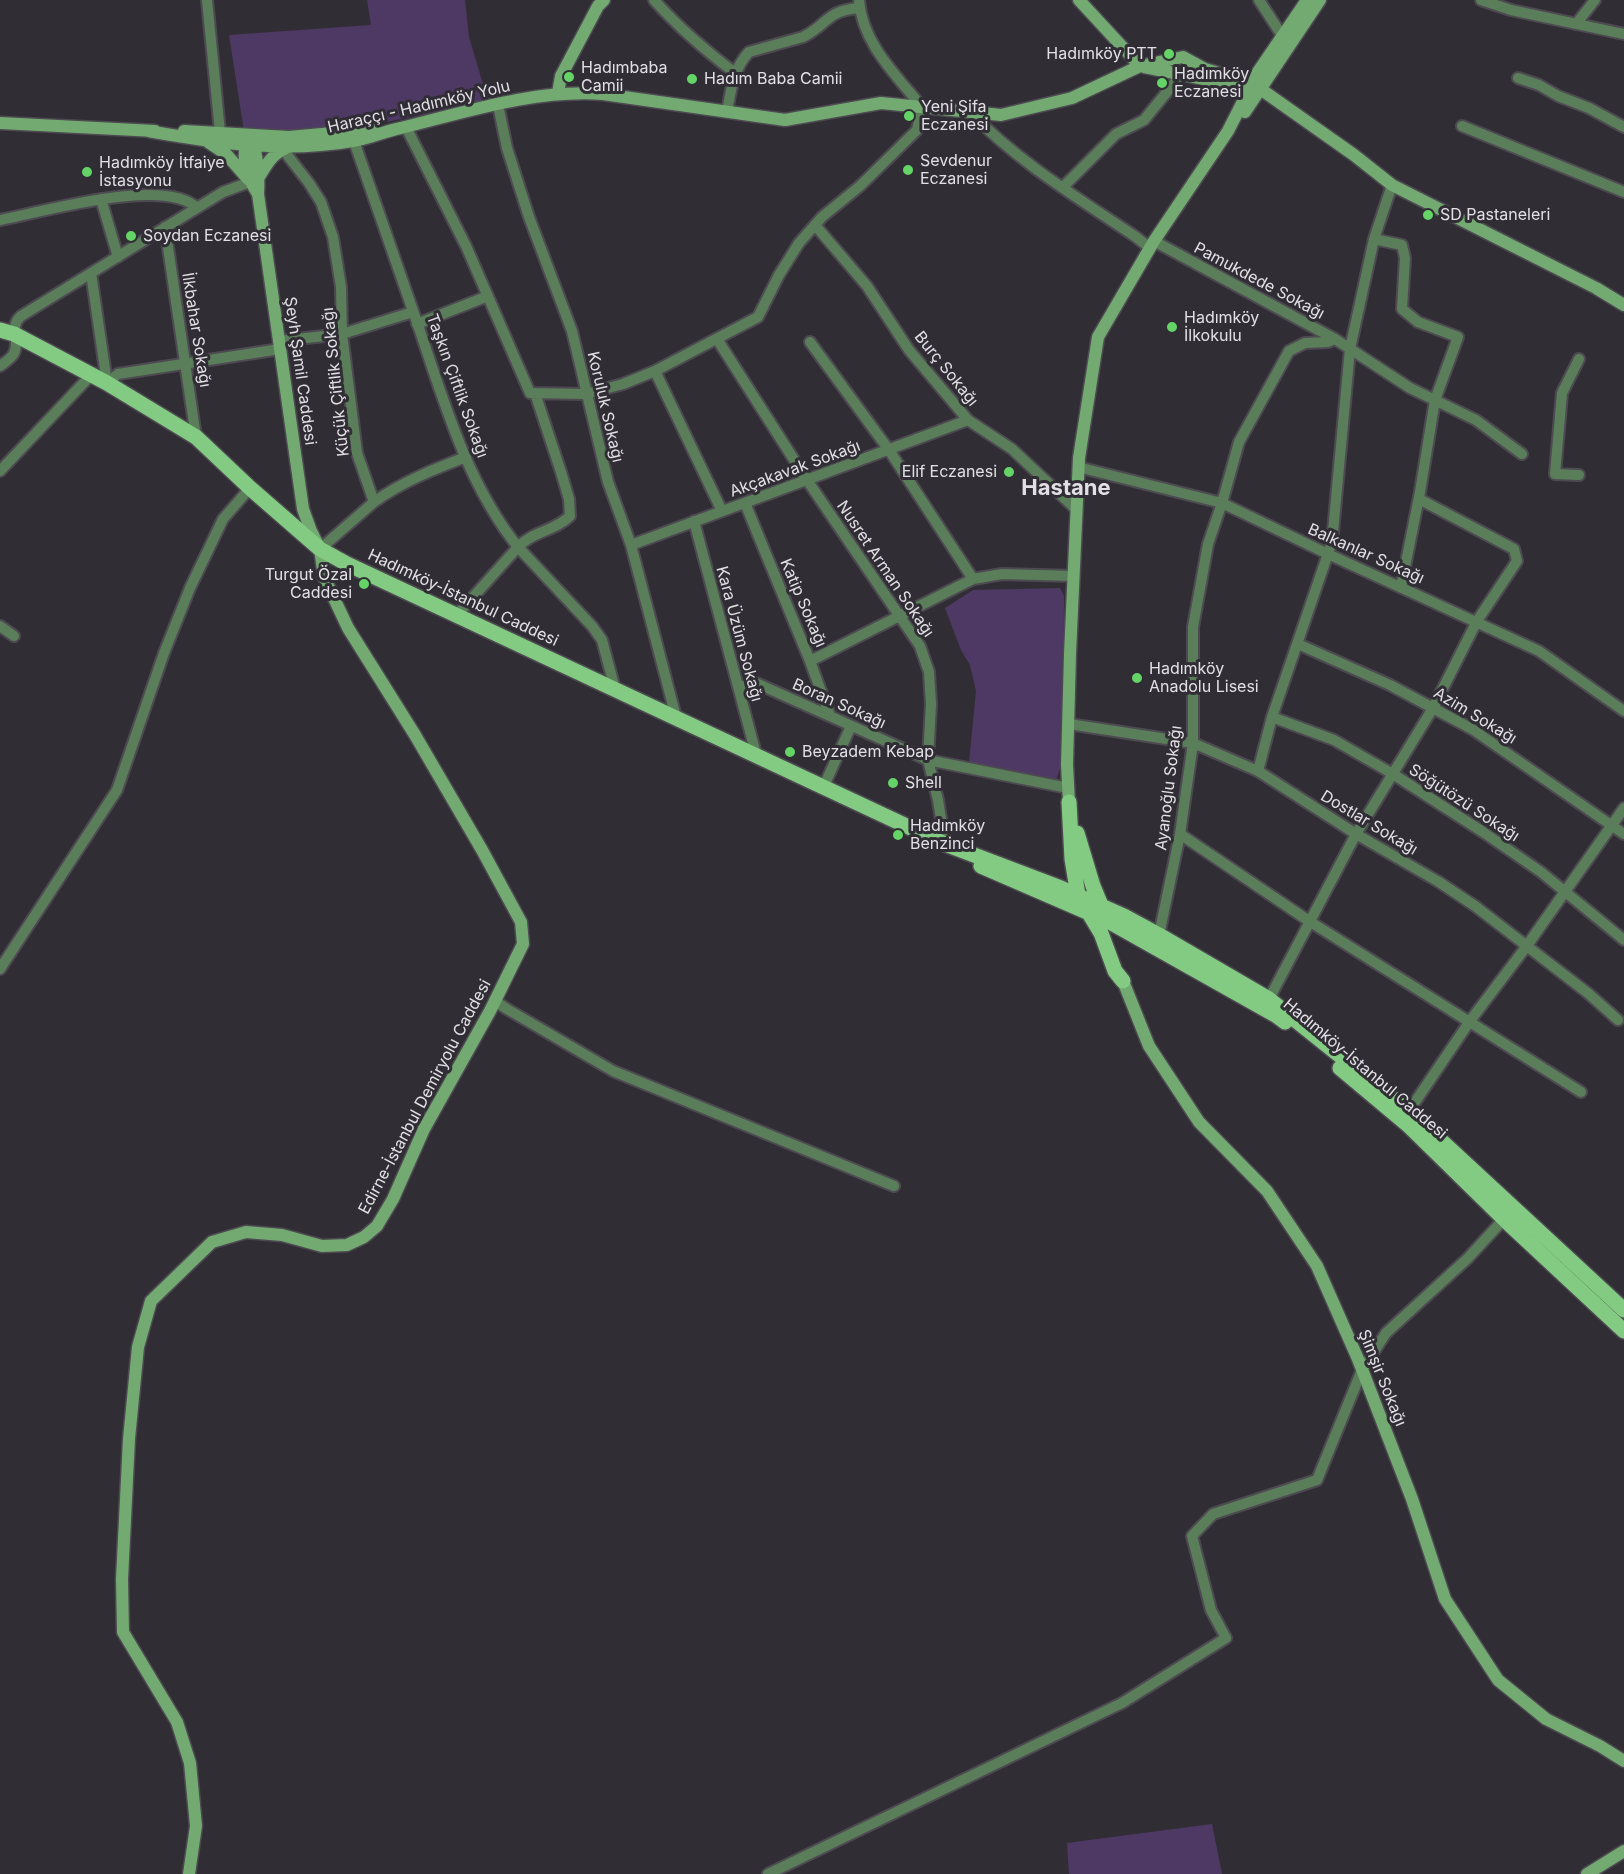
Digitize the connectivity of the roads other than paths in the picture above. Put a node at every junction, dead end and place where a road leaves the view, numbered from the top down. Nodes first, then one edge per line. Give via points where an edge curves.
1 (207, 0) edge
2 (604, 0) edge
3 (654, 0) edge
4 (1079, 0) edge
5 (1259, 0) edge
6 (1307, 0) edge
7 (1320, 0) edge
8 (1481, 0) edge
9 (1519, 0) edge
10 (1594, 0) edge
11 (859, 4) edge
12 (1511, 10) junction
13 (1576, 24) junction
14 (1624, 34) edge
15 (1283, 37) junction
16 (1140, 66) junction
17 (735, 73) junction
18 (1180, 76) junction
19 (1518, 78) dead end
20 (1254, 89) junction
21 (558, 93) junction
22 (498, 105) junction
23 (922, 107) junction
24 (727, 112) junction
25 (970, 112) junction
26 (0, 123) edge
27 (1462, 126) dead end
28 (405, 127) junction
29 (1624, 127) edge
30 (148, 131) junction
31 (220, 132) junction
32 (354, 141) junction
33 (207, 142) junction
34 (249, 142) junction
35 (286, 148) junction
36 (255, 179) junction
37 (1392, 185) junction
38 (1063, 188) junction
39 (1624, 192) edge
40 (101, 200) junction
41 (197, 208) junction
42 (0, 220) edge
43 (815, 225) junction
44 (165, 227) junction
45 (1374, 239) junction
46 (1152, 245) junction
47 (118, 257) junction
48 (91, 273) junction
49 (488, 296) junction
50 (1624, 305) edge
51 (413, 312) junction
52 (417, 324) junction
53 (7, 332) edge
54 (342, 334) junction
55 (717, 339) junction
56 (1335, 339) junction
57 (810, 342) dead end
58 (280, 345) junction
59 (1350, 349) junction
60 (1579, 359) dead end
61 (185, 363) junction
62 (0, 366) edge
63 (655, 371) junction
64 (92, 374) junction
65 (107, 383) junction
66 (535, 393) junction
67 (586, 394) junction
68 (1435, 400) junction
69 (968, 420) junction
70 (196, 437) junction
71 (889, 450) junction
72 (1522, 454) dead end
73 (466, 457) junction
74 (1078, 467) junction
75 (0, 471) edge
76 (1579, 475) dead end
77 (807, 480) junction
78 (250, 488) junction
79 (1419, 499) junction
80 (374, 502) junction
81 (745, 503) junction
82 (1222, 503) junction
83 (1077, 510) junction
84 (722, 512) junction
85 (694, 521) junction
86 (631, 545) junction
87 (518, 547) junction
88 (320, 549) junction
89 (1328, 554) junction
90 (1074, 576) junction
91 (973, 579) junction
92 (1401, 586) junction
93 (456, 616) junction
94 (900, 616) junction
95 (1477, 621) junction
96 (0, 626) edge
97 (14, 636) dead end
98 (1298, 644) junction
99 (810, 661) junction
100 (738, 687) junction
101 (615, 689) junction
102 (1433, 708) junction
103 (1624, 711) edge
104 (830, 716) junction
105 (676, 717) junction
106 (1272, 717) junction
107 (1069, 724) junction
108 (851, 726) junction
109 (1193, 743) junction
110 (756, 754) junction
111 (928, 760) junction
112 (1258, 771) junction
113 (1393, 774) junction
114 (824, 786) junction
115 (1069, 795) junction
116 (1624, 808) edge
117 (1612, 826) junction
118 (1180, 834) junction
119 (1356, 834) junction
120 (1624, 834) edge
121 (945, 844) junction
122 (1565, 890) junction
123 (1078, 895) junction
124 (1094, 908) junction
125 (1108, 921) junction
126 (1309, 921) junction
127 (1160, 935) junction
128 (1624, 940) edge
129 (1526, 947) junction
130 (0, 969) edge
131 (1123, 981) junction
132 (1269, 999) junction
133 (495, 1001) junction
134 (1618, 1020) dead end
135 (1470, 1021) junction
136 (1581, 1092) dead end
137 (1409, 1111) junction
138 (894, 1185) dead end
139 (1504, 1219) junction
140 (1624, 1310) edge
141 (1624, 1331) edge
142 (1362, 1370) junction
143 (1624, 1761) edge
144 (1624, 1851) edge
145 (189, 1874) edge
146 (768, 1874) edge
147 (1587, 1874) edge

1 - 31 street
2 - 21 street via 561,76
3 - 17 street via 697,44
4 - 16 street
5 - 15 street
6 - 15 street
7 - 20 street
8 - 12 street
9 - 12 street
10 - 13 street
11 - 17 street via 831,14 804,37 749,52
11 - 23 street via 875,49
12 - 13 street
13 - 14 street
15 - 20 street
16 - 18 street
16 - 20 street, Haraççı - Hadımköy Yolu via 1183,57
16 - 25 street, Haraççı - Hadımköy Yolu via 1072,98 1001,115
17 - 24 street
18 - 20 street
18 - 38 street via 1144,120 1116,134
19 - 29 street
20 - 37 street
20 - 46 street
21 - 22 street, Haraççı - Hadımköy Yolu
21 - 24 street, Haraççı - Hadımköy Yolu via 603,94
22 - 28 street, Haraççı - Hadımköy Yolu
22 - 67 street, Koruluk Sokağı via 529,217 573,331
23 - 24 street, Haraççı - Hadımköy Yolu via 882,103 785,120
23 - 25 street, Haraççı - Hadımköy Yolu
23 - 43 street via 917,130
25 - 38 street, Pamukdede Sokağı via 991,134
26 - 30 street
27 - 39 street
28 - 32 street, Haraççı - Hadımköy Yolu
28 - 34 street
28 - 49 street
30 - 31 street
30 - 33 street
31 - 34 street
32 - 35 street, Haraççı - Hadımköy Yolu
32 - 51 street, Taşkın Çiftlik Sokağı
33 - 34 street
33 - 36 street
34 - 35 street, Haraççı - Hadımköy Yolu
34 - 36 street, Şeyh Şamil Caddesi
35 - 36 street via 269,160
35 - 54 street, Küçük Çiftlik Sokağı via 321,202 333,237 341,287
36 - 41 street
36 - 58 street, Şeyh Şamil Caddesi
37 - 45 street
37 - 50 street
38 - 46 street, Pamukdede Sokağı
40 - 41 street via 165,195 191,202
40 - 42 street
40 - 47 street
41 - 44 street
43 - 55 street via 779,275 758,317
43 - 69 street, Burç Sokağı via 867,286 909,350
44 - 47 street
44 - 61 street, İlkbahar Sokağı
45 - 59 street
45 - 68 street via 1401,245 1406,258 1402,309 1418,322 1458,337
46 - 56 street, Pamukdede Sokağı
46 - 74 street via 1098,337
47 - 48 street
48 - 53 street via 21,316
48 - 65 street
49 - 52 street
49 - 66 street via 530,393
51 - 52 street, Taşkın Çiftlik Sokağı
51 - 54 street
52 - 73 street, Taşkın Çiftlik Sokağı
53 - 62 street via 16,345 14,353
53 - 64 main road, Hadımköy-İstanbul Caddesi
54 - 58 street
54 - 80 street, Küçük Çiftlik Sokağı via 357,453
55 - 63 street
55 - 77 street, Nusret Arman Sokağı
56 - 59 street, Pamukdede Sokağı
56 - 82 street, Ayanoğlu Sokağı via 1305,343 1289,351 1239,442
57 - 71 street
58 - 61 street
58 - 88 street, Şeyh Şamil Caddesi via 303,509
59 - 68 street, Pamukdede Sokağı
59 - 89 street
60 - 76 street via 1562,393 1555,474
61 - 65 street via 118,375
61 - 70 street, İlkbahar Sokağı
63 - 67 street
63 - 84 street
64 - 65 main road, Hadımköy-İstanbul Caddesi
64 - 75 street
65 - 70 main road, Hadımköy-İstanbul Caddesi
66 - 67 street
66 - 87 street via 569,499 570,516 554,528 527,537
67 - 86 street, Koruluk Sokağı via 608,482
68 - 72 street, Pamukdede Sokağı via 1476,420
68 - 79 street
69 - 71 street, Akçakavak Sokağı
69 - 83 street, Burç Sokağı via 1012,449
70 - 78 main road, Hadımköy-İstanbul Caddesi
71 - 77 street, Akçakavak Sokağı
71 - 91 street
73 - 80 street via 428,471
73 - 87 street, Taşkın Çiftlik Sokağı via 500,524
74 - 82 street, Balkanlar Sokağı
74 - 83 street
77 - 81 street, Akçakavak Sokağı
77 - 94 street, Nusret Arman Sokağı
78 - 88 main road, Hadımköy-İstanbul Caddesi
78 - 130 street via 223,519 190,588 117,790
79 - 92 street
79 - 95 street via 1514,549 1517,561
80 - 88 street
81 - 84 street, Akçakavak Sokağı
81 - 99 street, Katip Sokağı
82 - 89 street, Balkanlar Sokağı
82 - 109 street, Ayanoğlu Sokağı via 1208,544 1193,627
83 - 90 street
84 - 85 street, Akçakavak Sokağı
85 - 86 street, Akçakavak Sokağı
85 - 100 street, Kara Üzüm Sokağı
86 - 105 street, Koruluk Sokağı
87 - 93 street
87 - 101 street, Taşkın Çiftlik Sokağı via 581,612 602,640
88 - 93 main road, Hadımköy-İstanbul Caddesi
88 - 133 street, Edirne-İstanbul Demiryolu Caddesi via 324,578 348,628 521,922 523,944
89 - 92 street, Balkanlar Sokağı
89 - 98 street
90 - 91 street via 1002,574
90 - 107 street
91 - 94 street
92 - 95 street, Balkanlar Sokağı
93 - 101 main road, Hadımköy-İstanbul Caddesi
94 - 99 street
94 - 111 street, Nusret Arman Sokağı via 920,646 929,672
95 - 102 street
95 - 103 street, Balkanlar Sokağı via 1539,651
96 - 97 street
98 - 102 street, Azim Sokağı
98 - 106 street
99 - 104 street, Katip Sokağı
100 - 104 street, Boran Sokağı via 756,683
100 - 110 street, Kara Üzüm Sokağı
101 - 105 main road, Hadımköy-İstanbul Caddesi
102 - 113 street
102 - 117 street, Azim Sokağı via 1502,748
104 - 108 street, Boran Sokağı
105 - 110 main road, Hadımköy-İstanbul Caddesi
106 - 112 street
106 - 113 street, Söğütözü Sokağı via 1334,740
107 - 109 street, Dostlar Sokağı
107 - 115 street
108 - 111 street, Boran Sokağı
108 - 114 street
109 - 112 street, Dostlar Sokağı
109 - 118 street, Ayanoğlu Sokağı
110 - 114 main road, Hadımköy-İstanbul Caddesi
111 - 115 street, Boran Sokağı
111 - 121 street, Nusret Arman Sokağı
112 - 119 street, Dostlar Sokağı
113 - 119 street
113 - 122 street, Söğütözü Sokağı
114 - 121 main road, Hadımköy-İstanbul Caddesi
115 - 123 main road
115 - 124 main road
116 - 117 street
117 - 120 street, Azim Sokağı
117 - 122 street
118 - 126 street
118 - 127 street, Ayanoğlu Sokağı
119 - 126 street
119 - 129 street, Dostlar Sokağı via 1448,888
121 - 123 main road, Hadımköy-İstanbul Caddesi
121 - 124 main road, Hadımköy-İstanbul Caddesi via 991,872
122 - 128 street, Söğütözü Sokağı
122 - 129 street
123 - 124 main road, Hadımköy-İstanbul Caddesi
124 - 125 main road, Hadımköy-İstanbul Caddesi
124 - 127 main road, Hadımköy-İstanbul Caddesi
124 - 131 main road via 1115,971
125 - 131 main road
125 - 139 main road, Hadımköy-İstanbul Caddesi via 1277,1016 1408,1125
126 - 132 street
126 - 135 street
127 - 132 main road, Hadımköy-İstanbul Caddesi
129 - 134 street, Dostlar Sokağı
129 - 135 street
131 - 142 street, Şimşir Sokağı via 1149,1046 1200,1122 1267,1191 1317,1266
132 - 137 main road, Hadımköy-İstanbul Caddesi
133 - 138 street via 613,1071
133 - 145 street, Edirne-İstanbul Demiryolu Caddesi via 424,1129 377,1226 347,1245 322,1246 282,1235 246,1232 212,1242 151,1300 138,1347 129,1439 123,1632 177,1722 190,1763 196,1826
135 - 136 street
135 - 137 street
137 - 140 main road, Hadımköy-İstanbul Caddesi
139 - 141 main road, Hadımköy-İstanbul Caddesi
139 - 142 street via 1468,1258 1386,1333
142 - 143 street, Şimşir Sokağı via 1412,1498 1445,1599 1498,1680 1546,1719
142 - 146 street via 1317,1480 1213,1514 1192,1536 1210,1610 1226,1638 1122,1703
144 - 147 street

